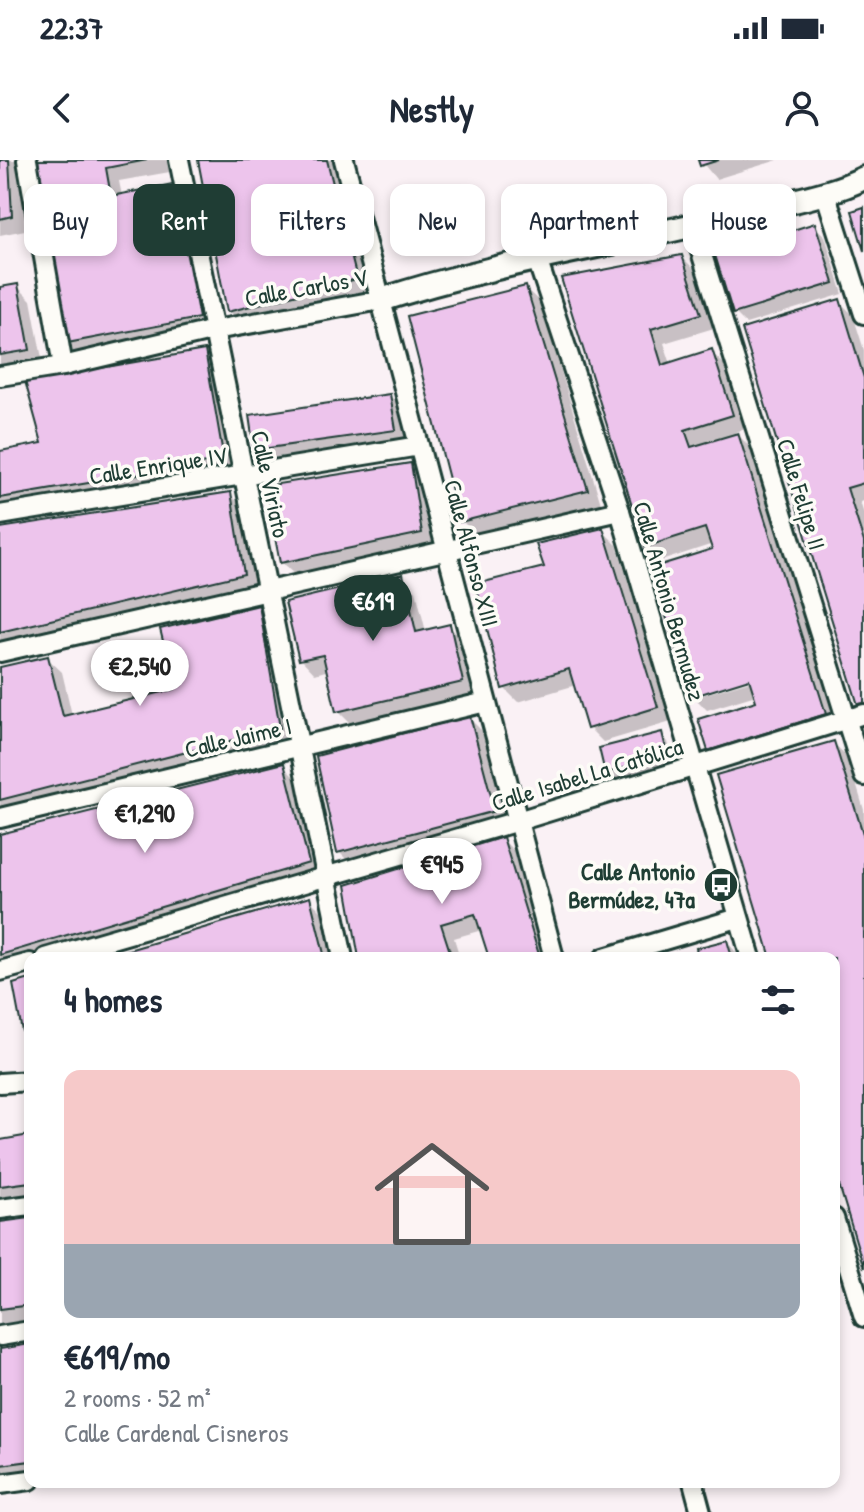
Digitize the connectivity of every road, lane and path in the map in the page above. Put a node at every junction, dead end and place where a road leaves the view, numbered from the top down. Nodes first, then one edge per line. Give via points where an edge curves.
1 (27, 160) edge
2 (179, 160) edge
3 (344, 160) edge
4 (861, 177) edge
5 (825, 192) junction
6 (796, 199) edge
7 (683, 228) edge
8 (703, 256) edge
9 (537, 259) junction
10 (381, 300) junction
11 (864, 314) edge
12 (215, 330) junction
13 (63, 366) junction
14 (0, 376) edge
15 (419, 446) junction
16 (244, 475) junction
17 (620, 511) junction
18 (0, 515) edge
19 (446, 550) junction
20 (268, 591) junction
21 (0, 652) edge
22 (486, 702) junction
23 (855, 717) edge
24 (299, 747) junction
25 (693, 767) junction
26 (864, 776) edge
27 (0, 818) edge
28 (518, 821) junction
29 (327, 876) junction
30 (738, 918) junction
31 (67, 952) edge
32 (342, 952) edge
33 (552, 952) edge
34 (624, 952) edge
35 (749, 952) edge
36 (24, 965) edge
37 (0, 971) edge
38 (24, 1081) edge
39 (0, 1083) edge
40 (24, 1206) edge
41 (0, 1209) edge
42 (840, 1238) edge
43 (864, 1317) edge
44 (24, 1332) edge
45 (0, 1336) edge
46 (24, 1481) edge
47 (0, 1484) edge
48 (695, 1488) edge
49 (701, 1512) edge

1 - 13 street
2 - 12 street, Calle Viriato
3 - 10 street, Calle Alfonso XIII
4 - 5 street, Calle Carlos V
5 - 6 street, Calle Carlos V
5 - 11 street
7 - 9 street, Calle Carlos V
8 - 23 street, Calle Felipe II
9 - 10 street, Calle Carlos V
9 - 17 street, Calle Antonio Bermudez
10 - 12 street, Calle Carlos V
10 - 15 street, Calle Alfonso XIII
12 - 13 street, Calle Carlos V
12 - 16 street, Calle Viriato
13 - 14 street, Calle Carlos V
15 - 16 street, Calle Enrique IV
15 - 19 street, Calle Alfonso XIII
16 - 18 street, Calle Enrique IV
16 - 20 street, Calle Viriato
17 - 19 street
17 - 25 street, Calle Antonio Bermudez
19 - 20 street
19 - 22 street, Calle Alfonso XIII
20 - 21 street
20 - 24 street, Calle Viriato
22 - 24 street, Calle Jaime I
22 - 28 street, Calle Alfonso XIII
23 - 25 street, Calle Isabel La Católica
23 - 26 street, Calle Felipe II
24 - 27 street, Calle Jaime I
24 - 29 street, Calle Viriato
25 - 28 street, Calle Isabel La Católica
25 - 30 street, Calle Antonio Bermudez
28 - 29 street, Calle Isabel La Católica
28 - 33 street, Calle Alfonso XIII
29 - 31 street, Calle Isabel La Católica
29 - 32 street, Calle Viriato
30 - 34 street
30 - 35 street, Calle Antonio Bermudez
36 - 37 street
38 - 39 street
40 - 41 street
42 - 43 street
44 - 45 street
46 - 47 street
48 - 49 street

